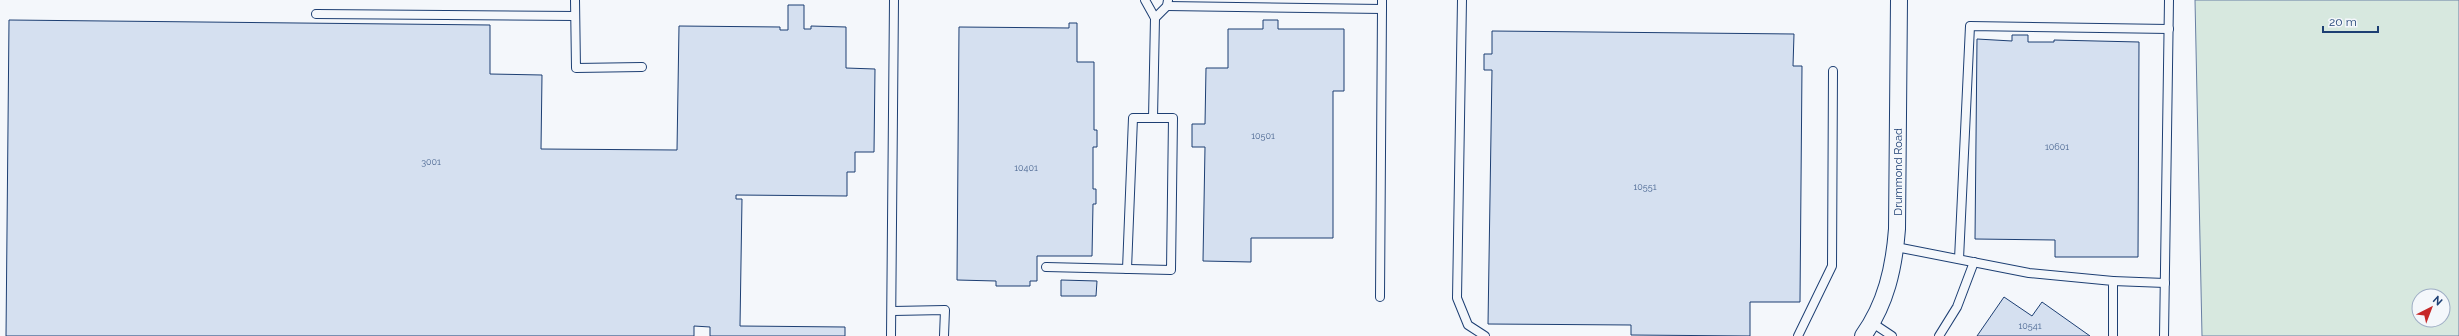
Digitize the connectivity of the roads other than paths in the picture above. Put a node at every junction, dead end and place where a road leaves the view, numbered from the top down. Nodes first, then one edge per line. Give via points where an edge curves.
1 (575, 0) edge
2 (894, 0) edge
3 (1145, 0) edge
4 (1382, 0) edge
5 (1462, 0) edge
6 (1899, 0) edge
7 (2169, 0) edge
8 (1167, 3) edge
9 (1382, 9) junction
10 (316, 14) dead end
11 (575, 16) junction
12 (1155, 18) junction
13 (2169, 29) junction
14 (642, 67) dead end
15 (1833, 71) dead end
16 (1153, 118) junction
17 (1896, 247) junction
18 (1959, 259) junction
19 (1974, 262) junction
20 (1046, 267) dead end
21 (1128, 269) junction
22 (2113, 281) junction
23 (2165, 283) junction
24 (1380, 297) dead end
25 (893, 311) junction
26 (1871, 322) junction
27 (892, 336) edge
28 (944, 336) edge
29 (1485, 336) edge
30 (1798, 336) edge
31 (1863, 336) edge
32 (1892, 336) edge
33 (1939, 336) edge
34 (2113, 336) edge
35 (2164, 336) edge

1 - 11 lane
2 - 25 lane
3 - 12 lane
4 - 9 lane
5 - 29 lane via 1457,298 1468,325
6 - 17 street, Drummond Road
7 - 13 lane
8 - 9 lane
8 - 12 lane
9 - 24 lane
10 - 11 lane
11 - 14 lane via 576,68
12 - 16 lane
13 - 18 lane via 1970,26
13 - 23 lane
15 - 30 lane via 1832,266
16 - 21 lane via 1133,118
16 - 21 lane via 1173,118 1171,270
17 - 18 lane
17 - 26 street, Drummond Road via 1891,274 1882,301
18 - 19 lane
19 - 22 lane via 2029,273
19 - 33 lane via 1957,307
20 - 21 lane
22 - 23 lane
22 - 34 lane
23 - 35 lane
25 - 27 lane
25 - 28 lane via 945,310
26 - 31 street, Drummond Road
26 - 32 lane

